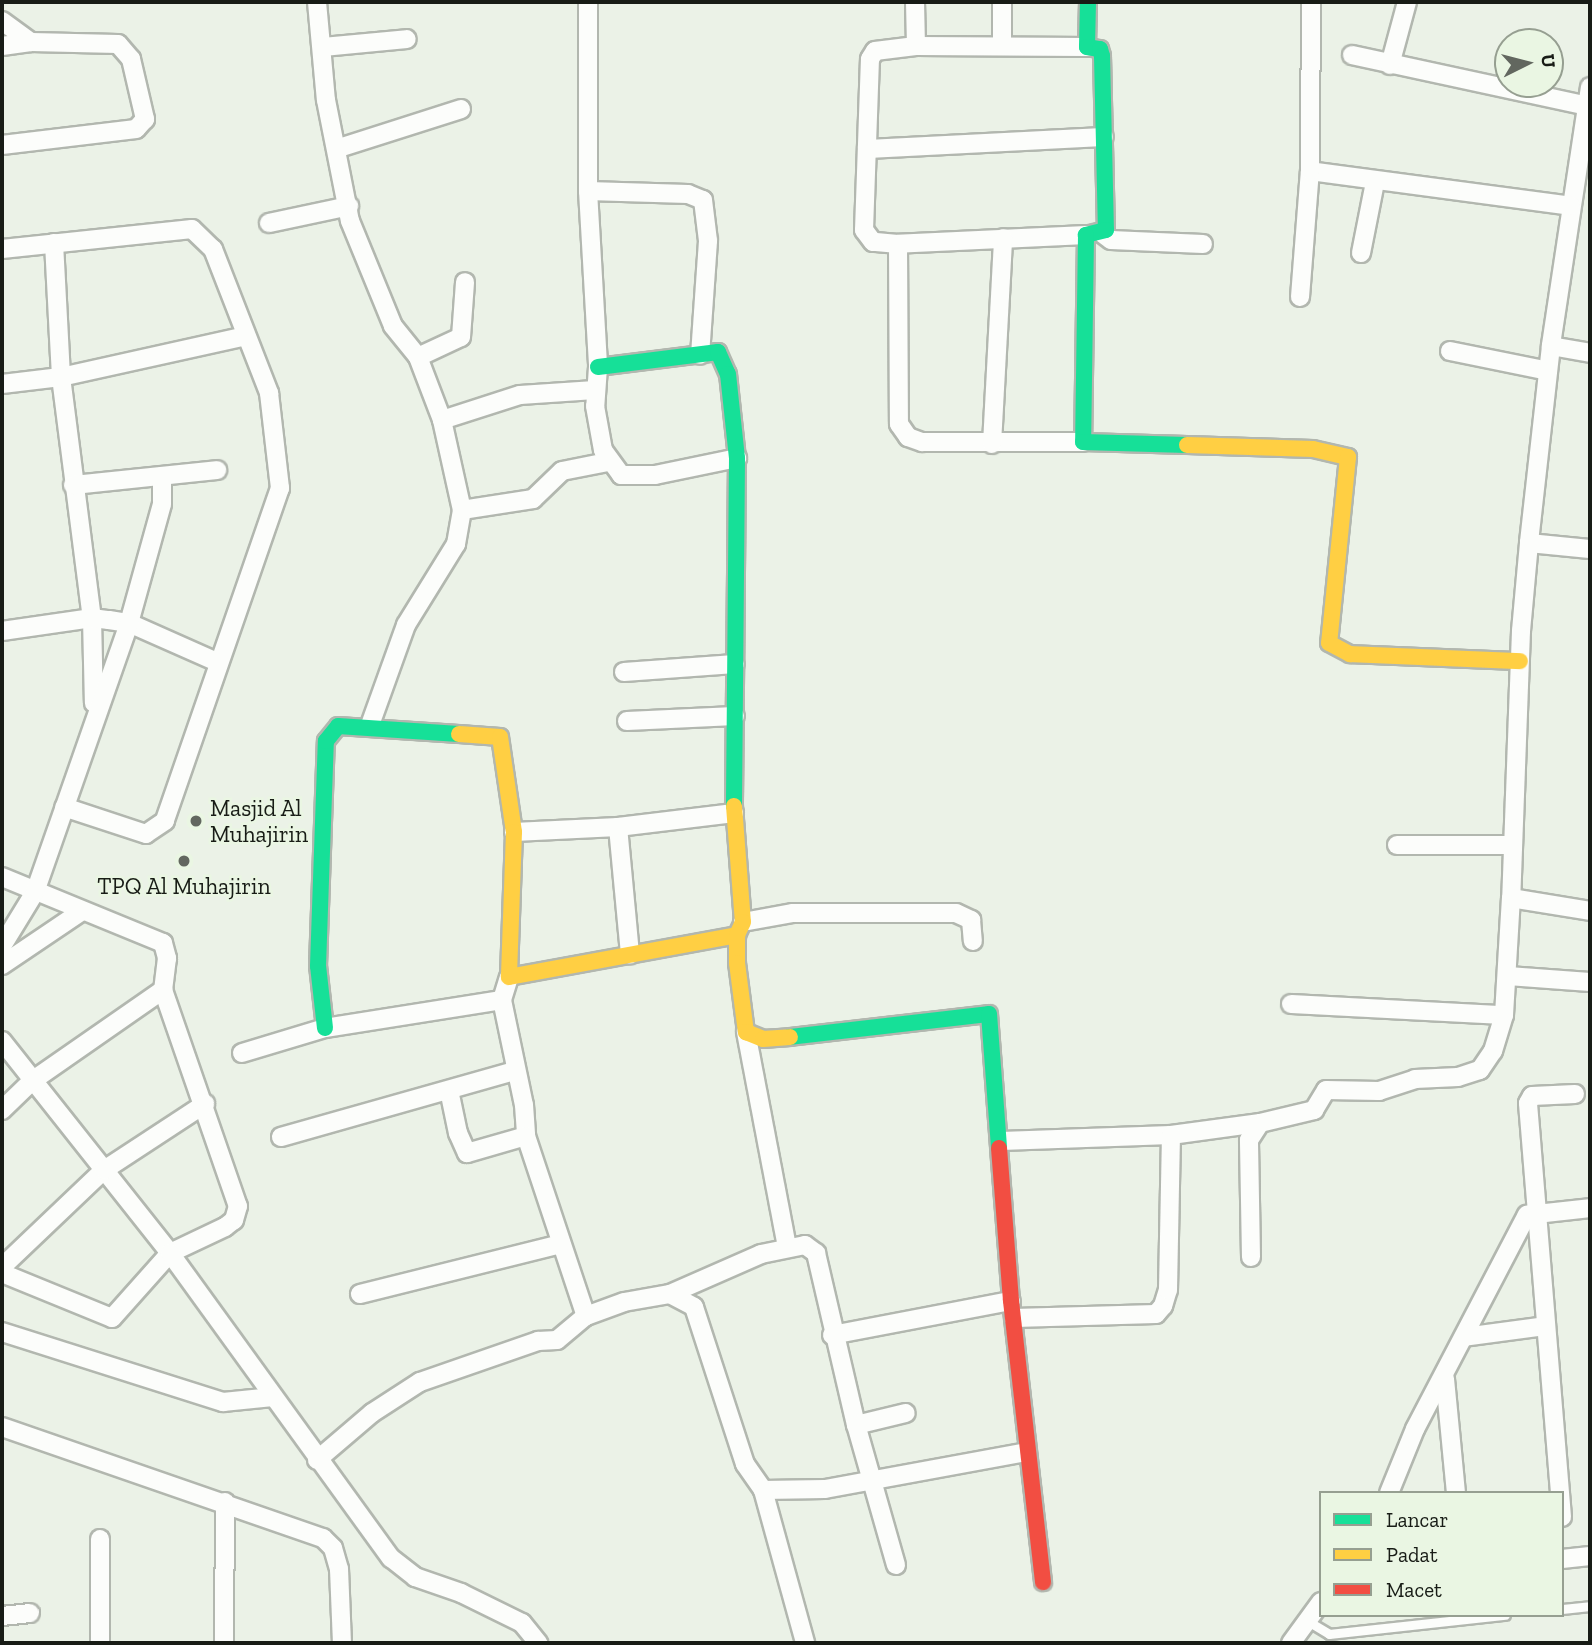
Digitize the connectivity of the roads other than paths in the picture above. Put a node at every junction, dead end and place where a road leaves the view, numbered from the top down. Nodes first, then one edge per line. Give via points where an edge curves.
1 (317, 2) edge
2 (588, 2) edge
3 (915, 2) edge
4 (1002, 2) edge
5 (1088, 2) edge
6 (1311, 2) edge
7 (1407, 2) edge
8 (2, 21) edge
9 (407, 39) dead end
10 (31, 42) junction
11 (2, 46) edge
12 (916, 46) junction
13 (1002, 46) junction
14 (323, 47) junction
15 (1087, 47) junction
16 (1352, 55) dead end
17 (1390, 65) junction
18 (1590, 87) edge
19 (1587, 106) junction
20 (461, 109) dead end
21 (1104, 137) junction
22 (2, 145) edge
23 (339, 148) junction
24 (867, 149) junction
25 (1310, 171) junction
26 (1375, 182) junction
27 (588, 191) junction
28 (349, 206) junction
29 (1570, 206) junction
30 (269, 223) dead end
31 (1095, 234) junction
32 (1003, 238) junction
33 (54, 243) junction
34 (898, 244) junction
35 (1203, 244) dead end
36 (2, 249) edge
37 (1361, 253) dead end
38 (464, 282) dead end
39 (1300, 297) dead end
40 (246, 336) junction
41 (1551, 346) junction
42 (1450, 351) dead end
43 (1590, 354) edge
44 (700, 355) junction
45 (418, 357) junction
46 (598, 367) junction
47 (1548, 371) junction
48 (61, 377) junction
49 (2, 384) edge
50 (595, 390) junction
51 (442, 420) junction
52 (1083, 442) junction
53 (992, 444) junction
54 (737, 458) junction
55 (608, 462) junction
56 (217, 470) dead end
57 (162, 476) junction
58 (73, 485) junction
59 (462, 510) junction
60 (1530, 543) junction
61 (1590, 549) edge
62 (92, 618) junction
63 (129, 623) junction
64 (2, 631) edge
65 (1520, 661) junction
66 (217, 662) junction
67 (735, 664) junction
68 (624, 671) dead end
69 (95, 711) junction
70 (735, 716) junction
71 (627, 721) dead end
72 (370, 725) junction
73 (64, 807) junction
74 (734, 813) junction
75 (618, 827) junction
76 (514, 832) junction
77 (1397, 845) dead end
78 (1514, 845) junction
79 (2, 877) edge
80 (34, 892) junction
81 (1511, 898) junction
82 (82, 911) junction
83 (1590, 911) edge
84 (740, 929) junction
85 (973, 941) dead end
86 (2, 946) edge
87 (630, 954) junction
88 (2, 965) edge
89 (1508, 976) junction
90 (509, 977) junction
91 (1590, 982) edge
92 (163, 990) junction
93 (502, 1000) junction
94 (1292, 1004) dead end
95 (1504, 1015) junction
96 (325, 1028) junction
97 (746, 1032) junction
98 (2, 1041) edge
99 (242, 1053) dead end
100 (514, 1071) junction
101 (32, 1081) junction
102 (449, 1090) junction
103 (1575, 1094) dead end
104 (205, 1104) junction
105 (2, 1110) edge
106 (1260, 1122) junction
107 (1171, 1135) junction
108 (526, 1136) junction
109 (281, 1137) dead end
110 (1001, 1141) junction
111 (104, 1170) junction
112 (1590, 1208) edge
113 (1539, 1214) junction
114 (561, 1244) junction
115 (787, 1246) junction
116 (170, 1253) junction
117 (1251, 1257) dead end
118 (2, 1266) edge
119 (2, 1273) edge
120 (360, 1294) dead end
121 (670, 1294) junction
122 (1012, 1310) junction
123 (586, 1315) junction
124 (1545, 1325) junction
125 (2, 1332) edge
126 (832, 1335) junction
127 (1464, 1337) junction
128 (1445, 1379) junction
129 (272, 1397) junction
130 (906, 1413) dead end
131 (856, 1425) junction
132 (2, 1427) edge
133 (1027, 1452) junction
134 (317, 1460) junction
135 (874, 1482) junction
136 (763, 1490) junction
137 (1390, 1491) edge
138 (1456, 1491) edge
139 (1560, 1491) edge
140 (225, 1502) junction
141 (100, 1539) dead end
142 (1590, 1556) edge
143 (1564, 1559) edge
144 (896, 1565) dead end
145 (1043, 1582) dead end
146 (1319, 1604) edge
147 (1590, 1606) edge
148 (1564, 1609) edge
149 (30, 1613) dead end
150 (2, 1616) edge
151 (1486, 1617) edge
152 (1306, 1620) junction
153 (100, 1643) edge
154 (224, 1643) edge
155 (342, 1643) edge
156 (538, 1643) edge
157 (805, 1643) edge
158 (1291, 1643) edge

1 - 14 street
2 - 27 street
3 - 12 street
4 - 13 street
5 - 15 street
6 - 25 street
7 - 17 street
8 - 10 street
9 - 14 street
10 - 11 street
10 - 22 street via 107,42 126,50 145,119 136,129
12 - 13 street
12 - 24 street via 872,55
13 - 15 street
14 - 23 street via 326,100
15 - 21 street via 1101,51
16 - 17 street
17 - 19 street
18 - 19 street
19 - 29 street
20 - 23 street
21 - 24 street
21 - 31 street
23 - 28 street
24 - 34 street via 864,230 873,243
25 - 26 street
25 - 39 street
26 - 29 street
26 - 37 street
27 - 44 street via 697,195 703,200 708,241
27 - 46 street
28 - 30 street
28 - 45 street via 350,221 393,326
29 - 41 street
31 - 32 street
31 - 35 street via 1111,240
31 - 52 street
32 - 34 street
32 - 53 street
33 - 36 street
33 - 40 street via 192,229 213,249
33 - 48 street
34 - 53 street via 899,424 908,437 922,442
38 - 45 street via 461,337
40 - 48 street
40 - 66 street via 269,393 280,488
41 - 43 street
41 - 47 street
42 - 47 street
44 - 46 street
44 - 54 street via 718,352 724,360
45 - 51 street
46 - 50 street
47 - 60 street
48 - 49 street
48 - 58 street
50 - 51 street via 520,395
50 - 55 street
51 - 59 street
52 - 53 street
52 - 65 street via 1313,449 1348,457 1329,643 1350,654
54 - 55 street via 655,475 621,475
54 - 67 street
55 - 59 street via 562,471 533,499
56 - 57 street
57 - 58 street
57 - 63 street via 162,504
58 - 62 street
59 - 72 street via 456,544 406,625
60 - 61 street
60 - 65 street
62 - 63 street
62 - 64 street
62 - 69 street
63 - 66 street
63 - 69 street
65 - 78 street
66 - 73 street via 161,825 146,834
67 - 68 street
67 - 70 street
69 - 73 street
70 - 71 street
70 - 74 street
72 - 76 street via 500,737
72 - 96 street via 338,726 326,741 318,966
73 - 80 street
74 - 75 street
74 - 84 street
75 - 76 street
75 - 87 street
76 - 90 street
77 - 78 street
78 - 81 street
79 - 80 street
80 - 82 street
80 - 86 street
81 - 83 street
81 - 89 street
82 - 88 street
82 - 92 street via 163,943 167,958
84 - 85 street via 793,912 956,913 971,920
84 - 87 street
84 - 97 street
87 - 90 street
89 - 91 street
89 - 95 street
90 - 93 street
92 - 101 street
92 - 104 street
93 - 96 street
93 - 100 street
94 - 95 street
95 - 106 street via 1493,1051 1480,1070 1458,1077 1415,1079 1379,1091 1326,1090 1314,1110
96 - 99 street
97 - 110 street via 763,1039 806,1036 989,1014
97 - 115 street
98 - 101 street
100 - 102 street
100 - 108 street via 524,1105
101 - 105 street
101 - 111 street
102 - 108 street via 467,1153
102 - 109 street
103 - 113 street via 1532,1096 1528,1103
104 - 111 street
104 - 116 street via 238,1206 234,1220 225,1227
106 - 107 street
106 - 117 street via 1249,1140
107 - 110 street
107 - 122 street via 1168,1290 1156,1314
108 - 114 street
110 - 122 street
111 - 116 street
111 - 118 street
112 - 113 street
113 - 124 street
113 - 127 street via 1527,1215
114 - 120 street
114 - 123 street
115 - 121 street via 696,1279
115 - 126 street via 805,1245 816,1253
116 - 119 street via 106,1319
116 - 129 street
121 - 123 street
121 - 136 street via 694,1307 746,1464
122 - 126 street
122 - 133 street
123 - 134 street via 557,1340 538,1342 420,1382 372,1413
124 - 127 street
124 - 139 street
125 - 129 street via 222,1402
126 - 131 street
127 - 128 street
128 - 137 street via 1415,1429
128 - 138 street
129 - 134 street
130 - 131 street
131 - 135 street
132 - 140 street
133 - 135 street
133 - 145 street
134 - 156 street via 391,1558 415,1577 522,1623
135 - 136 street
135 - 144 street
136 - 157 street
140 - 154 street
140 - 155 street via 323,1538 333,1548 339,1569
141 - 153 street
142 - 143 street
146 - 152 street
147 - 148 lane
149 - 150 street
151 - 152 lane via 1329,1634
152 - 158 street

